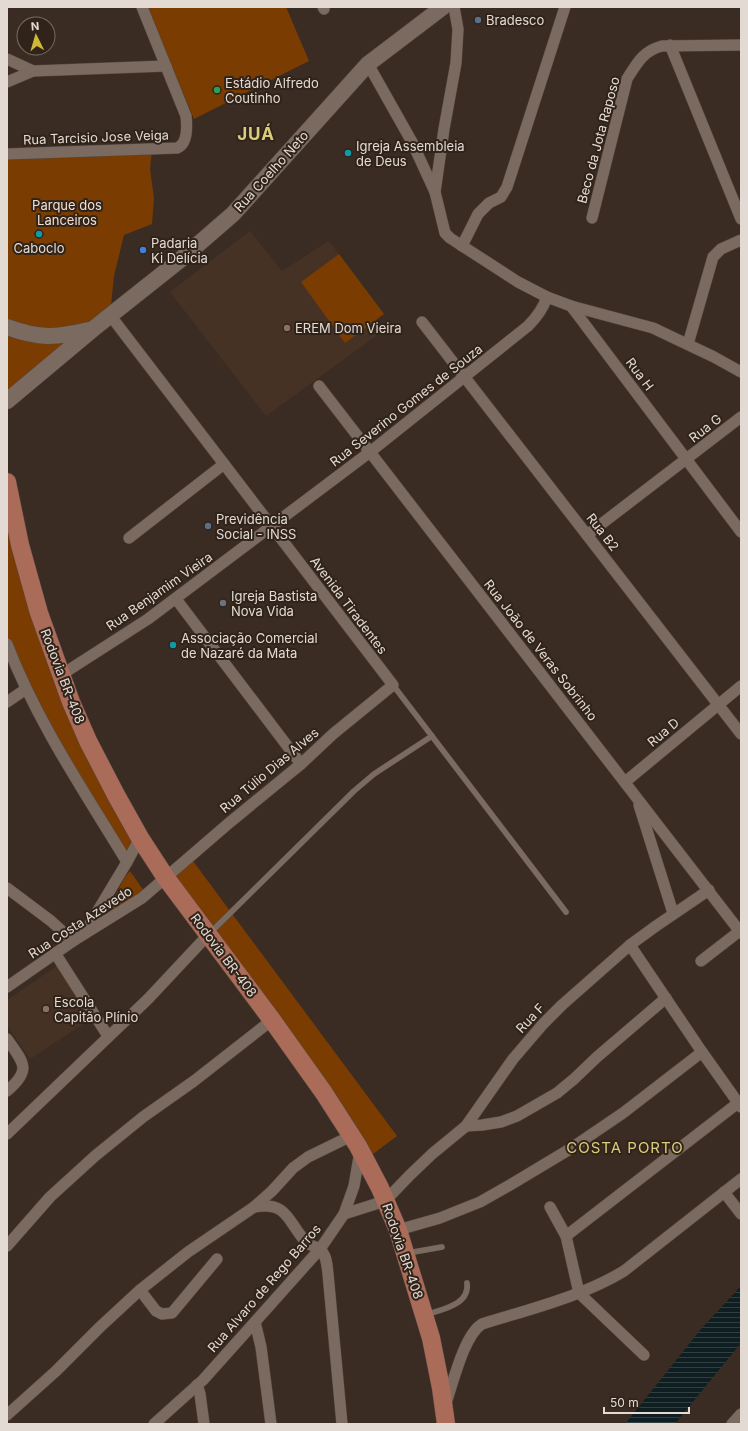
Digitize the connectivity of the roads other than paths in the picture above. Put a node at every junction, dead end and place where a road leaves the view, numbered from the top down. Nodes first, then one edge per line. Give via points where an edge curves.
1 (142, 7) edge
2 (442, 7) edge
3 (454, 7) edge
4 (565, 7) edge
5 (741, 45) edge
6 (670, 46) junction
7 (7, 59) edge
8 (368, 64) junction
9 (166, 66) junction
10 (33, 71) junction
11 (7, 82) edge
12 (7, 154) edge
13 (435, 192) junction
14 (592, 218) dead end
15 (741, 219) edge
16 (741, 240) edge
17 (462, 246) junction
18 (547, 297) junction
19 (571, 306) junction
20 (110, 315) junction
21 (422, 322) dead end
22 (7, 327) edge
23 (93, 329) junction
24 (688, 344) junction
25 (741, 372) edge
26 (465, 377) junction
27 (320, 386) dead end
28 (7, 401) edge
29 (741, 417) edge
30 (370, 452) junction
31 (687, 460) junction
32 (224, 464) junction
33 (7, 482) edge
34 (272, 527) junction
35 (741, 532) edge
36 (587, 535) junction
37 (129, 538) dead end
38 (176, 599) junction
39 (7, 644) edge
40 (61, 675) junction
41 (393, 685) junction
42 (741, 686) edge
43 (26, 689) junction
44 (7, 702) edge
45 (718, 704) junction
46 (741, 734) edge
47 (432, 736) junction
48 (301, 764) junction
49 (625, 782) junction
50 (637, 797) junction
51 (140, 838) junction
52 (127, 862) junction
53 (166, 878) junction
54 (7, 888) edge
55 (709, 890) junction
56 (566, 912) dead end
57 (673, 914) junction
58 (741, 932) edge
59 (84, 935) junction
60 (208, 935) junction
61 (73, 941) junction
62 (630, 945) junction
63 (55, 953) junction
64 (701, 961) dead end
65 (7, 987) edge
66 (666, 998) junction
67 (272, 1020) junction
68 (108, 1036) junction
69 (7, 1039) edge
70 (702, 1052) junction
71 (7, 1091) edge
72 (740, 1105) edge
73 (466, 1126) junction
74 (7, 1134) edge
75 (356, 1143) junction
76 (741, 1179) edge
77 (724, 1192) junction
78 (385, 1201) junction
79 (254, 1207) junction
80 (550, 1207) dead end
81 (344, 1214) junction
82 (741, 1214) edge
83 (398, 1230) junction
84 (566, 1236) junction
85 (9, 1240) edge
86 (442, 1247) dead end
87 (320, 1249) junction
88 (406, 1253) junction
89 (217, 1259) dead end
90 (467, 1283) dead end
91 (140, 1290) junction
92 (579, 1293) junction
93 (424, 1315) junction
94 (255, 1322) junction
95 (644, 1355) dead end
96 (197, 1384) junction
97 (741, 1414) edge
98 (7, 1415) edge
99 (445, 1417) edge
100 (154, 1424) edge
101 (204, 1424) edge
102 (271, 1424) edge
103 (342, 1424) edge
104 (732, 1424) edge

1 - 9 street
2 - 8 street, Rua Coelho Neto
3 - 13 street via 458,29 456,63
4 - 17 street via 507,187 501,197 489,203 478,214
5 - 6 street, Beco da Jota Raposo
6 - 14 street, Beco da Jota Raposo via 657,47 648,52 627,79
6 - 15 street
7 - 10 street
8 - 13 street via 412,142
8 - 20 street, Rua Coelho Neto via 233,214
9 - 10 street
9 - 12 street, Rua Tarcisio Jose Veiga via 186,116 184,143 181,147
10 - 11 street
13 - 17 street via 445,233
16 - 24 street via 721,249 714,257
17 - 18 street via 518,282
18 - 19 street
18 - 26 street, Rua Severino Gomes de Souza via 544,307 528,326
19 - 24 street via 653,328
19 - 31 street, Rua H
20 - 23 street, Rua Coelho Neto
20 - 32 street, Avenida Tiradentes
21 - 26 street, Rua B2
22 - 23 street, Rua Coelho Neto via 37,336 68,335
23 - 28 street, Rua Coelho Neto
24 - 25 street
26 - 30 street, Rua Severino Gomes de Souza
26 - 36 street, Rua B2
27 - 30 street, Rua João de Veras Sobrinho
29 - 31 street, Rua G
30 - 34 street, Rua Severino Gomes de Souza
30 - 49 street, Rua João de Veras Sobrinho
31 - 35 street
31 - 36 street, Rua G
32 - 34 street, Avenida Tiradentes
32 - 37 street
33 - 40 main road, Rodovia BR-408 via 36,605
34 - 38 street, Rua Benjamim Vieira
34 - 41 street, Avenida Tiradentes
36 - 45 street, Rua B2
38 - 40 street, Rua Benjamim Vieira
38 - 48 street
39 - 43 street
40 - 51 main road, Rodovia BR-408 via 88,741
41 - 47 lane, Avenida Tiradentes
41 - 48 street, Rua Túlio Dias Alves
42 - 45 street, Rua D
43 - 44 street
43 - 52 street
45 - 46 street, Rua B2
45 - 49 street, Rua D
47 - 56 lane, Avenida Tiradentes
47 - 60 lane via 374,774 354,791
48 - 53 street, Rua Túlio Dias Alves
49 - 50 street, Rua João de Veras Sobrinho
50 - 55 street, Rua João de Veras Sobrinho
50 - 57 street
51 - 52 street
51 - 53 main road, Rodovia BR-408
52 - 59 street
53 - 59 street, Rua Costa Azevedo via 142,898
53 - 60 main road, Rodovia BR-408
54 - 61 street
55 - 57 street, Rua F
55 - 58 street, Rua João de Veras Sobrinho
57 - 62 street, Rua F
58 - 64 street
59 - 61 street, Rua Costa Azevedo
60 - 67 main road, Rodovia BR-408
60 - 68 street via 148,999
61 - 63 street, Rua Costa Azevedo
62 - 66 street
62 - 73 street, Rua F via 562,1005 533,1035
63 - 65 street, Rua Costa Azevedo
63 - 68 street
66 - 70 street
66 - 73 street via 557,1094 501,1122
67 - 75 main road, Rodovia BR-408
67 - 85 street via 95,1156 50,1197
68 - 74 street
69 - 71 street via 19,1056 24,1072
70 - 72 street
70 - 83 street via 623,1113 510,1185 440,1218
72 - 84 street
73 - 78 street, Rua F via 432,1154
75 - 78 main road, Rodovia BR-408
75 - 79 street via 308,1157 293,1168
75 - 81 street, Rua Alvaro de Rego Barros via 354,1186
76 - 77 street
77 - 82 street
77 - 92 street via 624,1271
78 - 81 street
78 - 83 main road, Rodovia BR-408
79 - 87 street via 271,1206 278,1209 293,1223 306,1242
79 - 91 street via 188,1252
80 - 84 street
81 - 87 street, Rua Alvaro de Rego Barros
83 - 88 main road, Rodovia BR-408
84 - 92 street
86 - 88 lane
87 - 94 street, Rua Alvaro de Rego Barros
87 - 103 street via 326,1260 328,1274
88 - 93 main road, Rodovia BR-408
89 - 91 street via 172,1313 162,1314 156,1311
90 - 93 lane via 466,1294 456,1304
91 - 98 street
92 - 95 street
92 - 99 street via 482,1324 473,1331 465,1349
93 - 99 main road, Rodovia BR-408 via 431,1338
94 - 96 street, Rua Alvaro de Rego Barros
94 - 102 street via 262,1347
96 - 100 street, Rua Alvaro de Rego Barros
96 - 101 street
97 - 104 street

